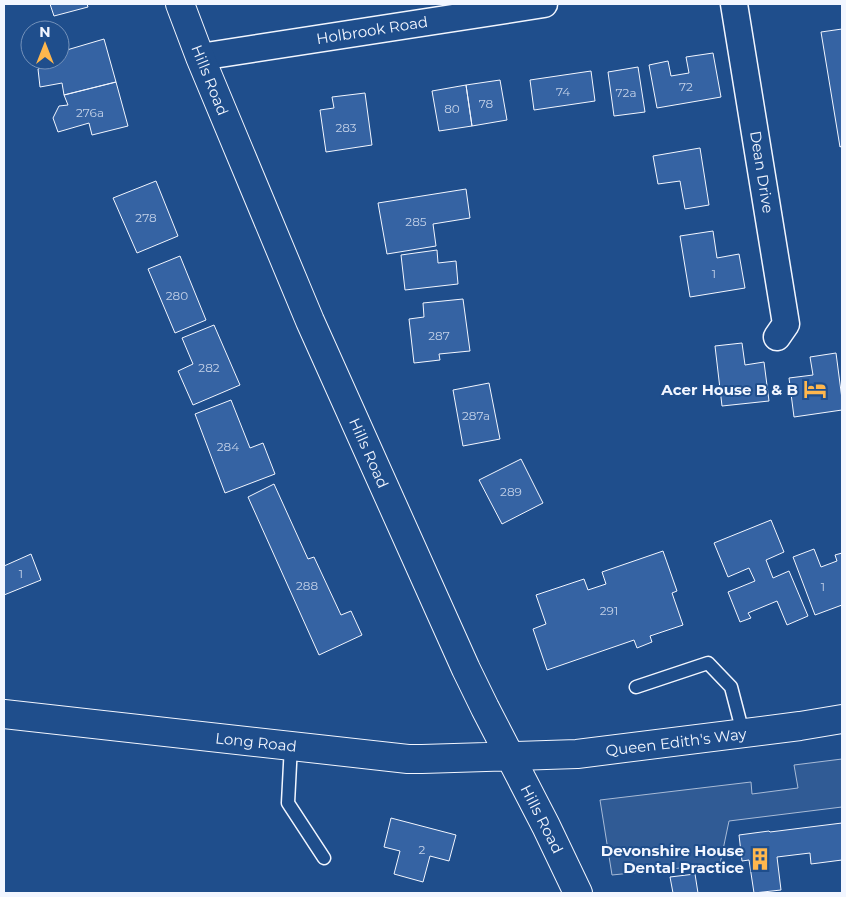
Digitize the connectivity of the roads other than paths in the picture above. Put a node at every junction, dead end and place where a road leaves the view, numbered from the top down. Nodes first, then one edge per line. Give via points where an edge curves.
1 (180, 4) edge
2 (544, 4) edge
3 (734, 4) edge
4 (200, 56) junction
5 (777, 337) dead end
6 (636, 687) dead end
7 (4, 714) edge
8 (842, 719) edge
9 (743, 734) junction
10 (291, 746) junction
11 (509, 756) junction
12 (324, 858) dead end
13 (578, 893) edge

1 - 4 main road, Hills Road
2 - 4 street, Holbrook Road
3 - 5 street, Dean Drive via 786,324
4 - 11 main road, Hills Road via 310,321 466,669
6 - 9 lane via 708,664 731,687
7 - 10 main road, Long Road
8 - 9 main road, Queen Edith's Way
9 - 11 main road, Queen Edith's Way via 577,754
10 - 11 main road, Long Road via 422,759
10 - 12 lane via 288,803
11 - 13 main road, Hills Road

